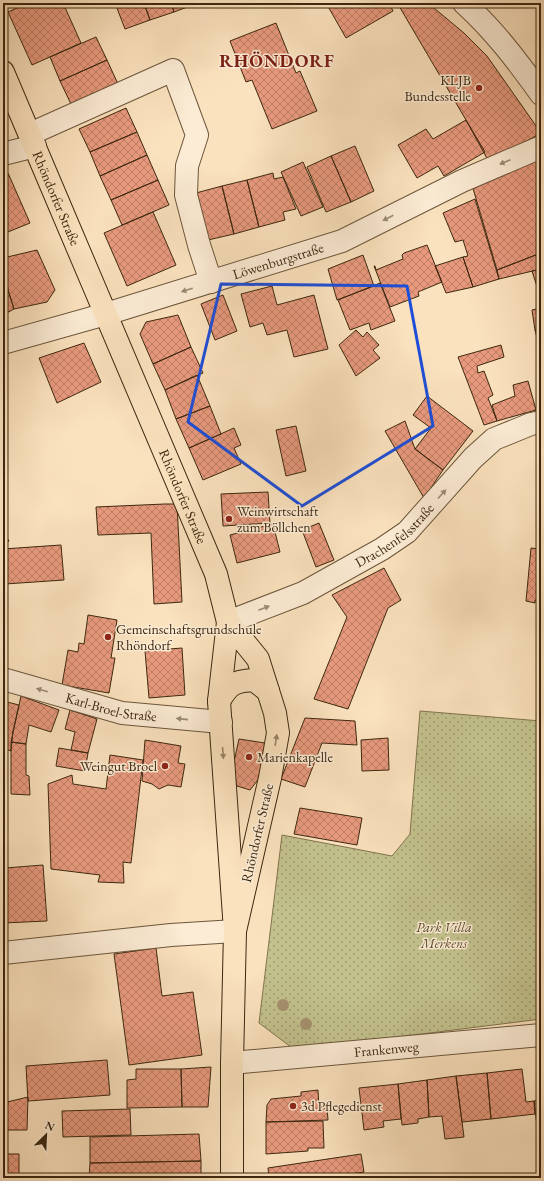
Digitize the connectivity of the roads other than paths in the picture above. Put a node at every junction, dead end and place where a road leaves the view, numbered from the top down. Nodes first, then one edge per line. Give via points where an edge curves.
1 (464, 3) edge
2 (3, 72) edge
3 (541, 94) edge
4 (32, 140) junction
5 (541, 147) edge
6 (3, 154) edge
7 (211, 282) junction
8 (106, 314) junction
9 (3, 343) edge
10 (541, 422) edge
11 (228, 622) junction
12 (3, 679) edge
13 (268, 691) junction
14 (219, 700) junction
15 (221, 722) junction
16 (235, 931) junction
17 (3, 953) edge
18 (541, 1035) edge
19 (232, 1063) junction
20 (232, 1178) edge

1 - 3 street via 483,20
2 - 4 main road, Rhöndorfer Straße
4 - 6 street
4 - 7 street via 172,70 197,135 187,166 186,195
4 - 8 main road, Rhöndorfer Straße
5 -> 7 street, Löwenburgstraße via 462,181 342,241
7 -> 8 street, Löwenburgstraße
8 - 9 street, Löwenburgstraße
8 - 11 main road, Rhöndorfer Straße via 216,574
11 -> 10 street, Drachenfelsstraße via 303,593 382,549 407,532 473,458 494,439
11 - 13 main road, Rhöndorfer Straße via 258,659
11 - 14 main road, Rhöndorfer Straße
15 -> 12 street, Karl-Broel-Straße via 122,713
13 - 14 main road via 254,680 242,681 226,689
16 -> 13 main road, Rhöndorfer Straße via 278,733
14 - 15 main road, Rhöndorfer Straße
15 -> 16 main road, Rhöndorfer Straße
16 - 17 street via 171,935
16 - 19 main road, Rhöndorfer Straße
18 - 19 street, Frankenweg
19 - 20 main road, Rhöndorfer Straße

